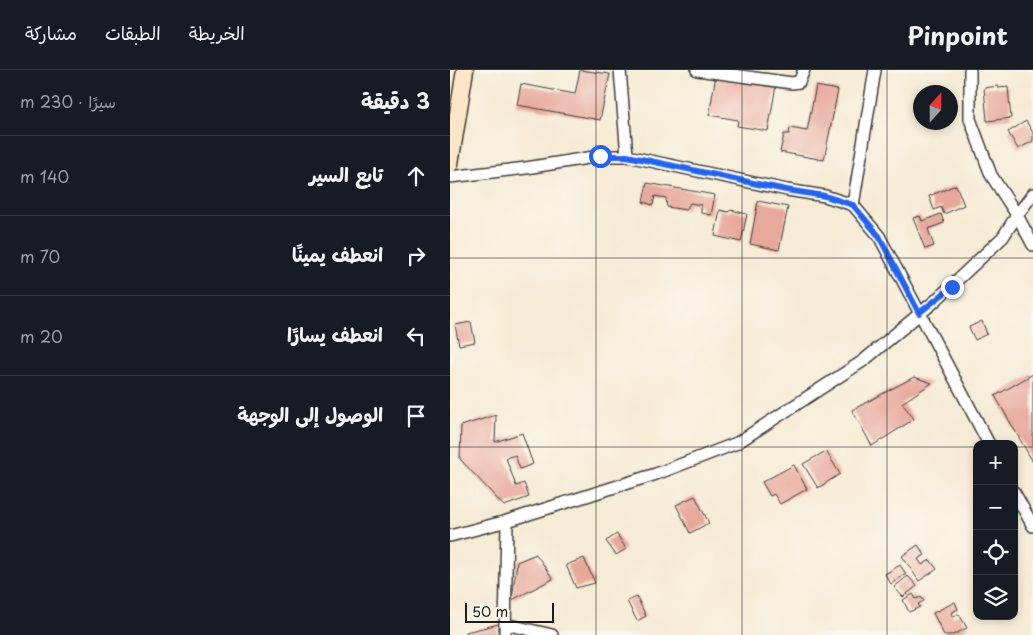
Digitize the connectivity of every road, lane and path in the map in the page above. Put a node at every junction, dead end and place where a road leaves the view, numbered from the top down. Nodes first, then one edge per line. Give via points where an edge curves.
1 (465, 70) edge
2 (620, 70) edge
3 (701, 70) edge
4 (804, 70) edge
5 (875, 70) edge
6 (970, 70) edge
7 (627, 156) junction
8 (450, 164) edge
9 (450, 178) edge
10 (1033, 194) edge
11 (853, 205) junction
12 (1017, 215) junction
13 (1033, 245) edge
14 (919, 313) junction
15 (986, 440) edge
16 (1018, 499) edge
17 (507, 521) junction
18 (1033, 526) edge
19 (450, 536) edge
20 (505, 629) edge
21 (552, 635) edge

1 - 8 street
2 - 7 street
3 - 4 street via 792,83 800,82
5 - 11 street
6 - 12 street via 970,119 991,175
7 - 9 street via 600,156
7 - 11 street via 825,196
10 - 12 street
11 - 14 street via 879,236
12 - 13 street
12 - 14 street via 1003,237 952,287
14 - 15 street
14 - 17 street via 863,361 737,443 656,474
16 - 18 street
17 - 19 street
17 - 20 street
20 - 21 street

